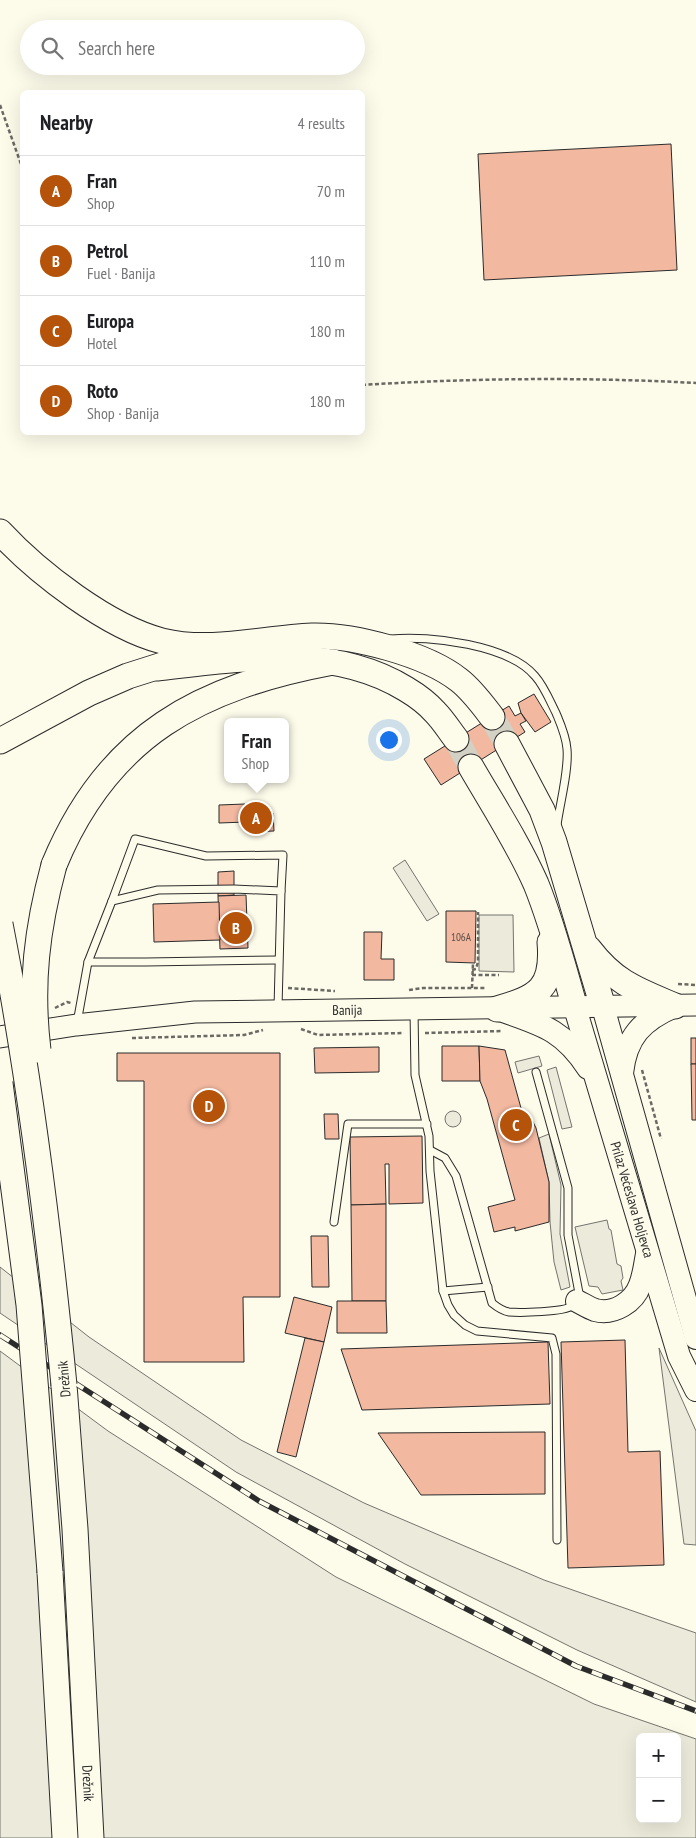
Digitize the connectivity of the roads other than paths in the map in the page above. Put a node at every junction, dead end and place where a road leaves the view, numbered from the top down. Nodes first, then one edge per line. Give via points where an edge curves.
1 (0, 532) edge
2 (368, 642) junction
3 (219, 644) junction
4 (333, 662) junction
5 (157, 668) junction
6 (492, 717) tunnel mouth
7 (456, 739) tunnel mouth
8 (0, 741) edge
9 (507, 744) tunnel mouth
10 (470, 766) tunnel mouth
11 (554, 842) junction
12 (281, 891) junction
13 (112, 901) junction
14 (547, 915) junction
15 (0, 924) edge
16 (582, 939) junction
17 (278, 960) junction
18 (88, 962) junction
19 (686, 1005) edge
20 (603, 1007) junction
21 (575, 1008) junction
22 (414, 1010) junction
23 (278, 1011) junction
24 (501, 1020) junction
25 (76, 1025) junction
26 (0, 1037) edge
27 (536, 1072) dead end
28 (622, 1077) junction
29 (0, 1083) edge
30 (598, 1083) junction
31 (427, 1124) junction
32 (430, 1150) junction
33 (43, 1191) junction
34 (334, 1222) dead end
35 (648, 1250) junction
36 (488, 1287) junction
37 (443, 1291) junction
38 (577, 1301) junction
39 (696, 1338) edge
40 (696, 1390) edge
41 (557, 1540) dead end
42 (65, 1838) edge
43 (91, 1838) edge

1 - 3 highway via 54,581 95,610 135,632 186,645
2 - 3 highway via 313,636
2 - 6 highway via 403,652 458,679
2 - 11 lane via 407,638 468,645 517,662 535,676 564,730 567,750
3 - 5 highway
4 - 5 highway via 255,658
4 - 7 highway via 363,668 416,695 435,711
4 - 33 highway, bridge via 232,689 191,707 156,728 127,752 106,776 85,803 66,837 45,899 34,984 50,1156 50,1173
5 - 8 highway via 89,693
9 - 11 highway via 542,810
10 - 14 highway via 522,856
11 - 16 highway
12 - 13 lane via 158,890
12 - 13 lane via 283,855 206,856 135,839
12 - 17 lane
13 - 18 lane
14 - 21 highway
14 - 24 highway via 551,955 544,985
15 - 33 highway, Drežnik, bridge
16 - 19 highway via 601,964 621,982
16 - 20 highway
17 - 18 lane
17 - 23 lane
18 - 25 lane
19 - 20 main road, Banija
19 - 28 highway via 657,1013 635,1034 628,1046
20 - 21 main road, Banija
20 - 28 highway, Prilaz Većeslava Holjevca
21 - 24 main road, Banija
21 - 30 highway, Prilaz Većeslava Holjevca
22 - 23 main road, Banija
22 - 24 main road, Banija
22 - 31 lane via 415,1075
23 - 25 main road, Banija via 178,1014
24 - 30 highway via 541,1026 565,1039
25 - 26 main road, Banija
27 - 38 lane via 568,1188 568,1235 578,1283
28 - 39 highway, Prilaz Većeslava Holjevca
29 - 42 highway, Drežnik, bridge via 29,1305 38,1404
30 - 35 highway, Prilaz Većeslava Holjevca
31 - 32 lane
31 - 34 lane via 348,1124
32 - 36 lane via 445,1158 456,1176
32 - 37 lane
33 - 43 highway, Drežnik, bridge via 70,1455
35 - 38 highway via 637,1293 623,1305 597,1310
35 - 40 highway, Prilaz Većeslava Holjevca via 679,1356
36 - 37 lane
36 - 38 lane via 492,1303 509,1312 560,1310 573,1306
37 - 41 lane via 454,1315 477,1331 552,1338 556,1354

